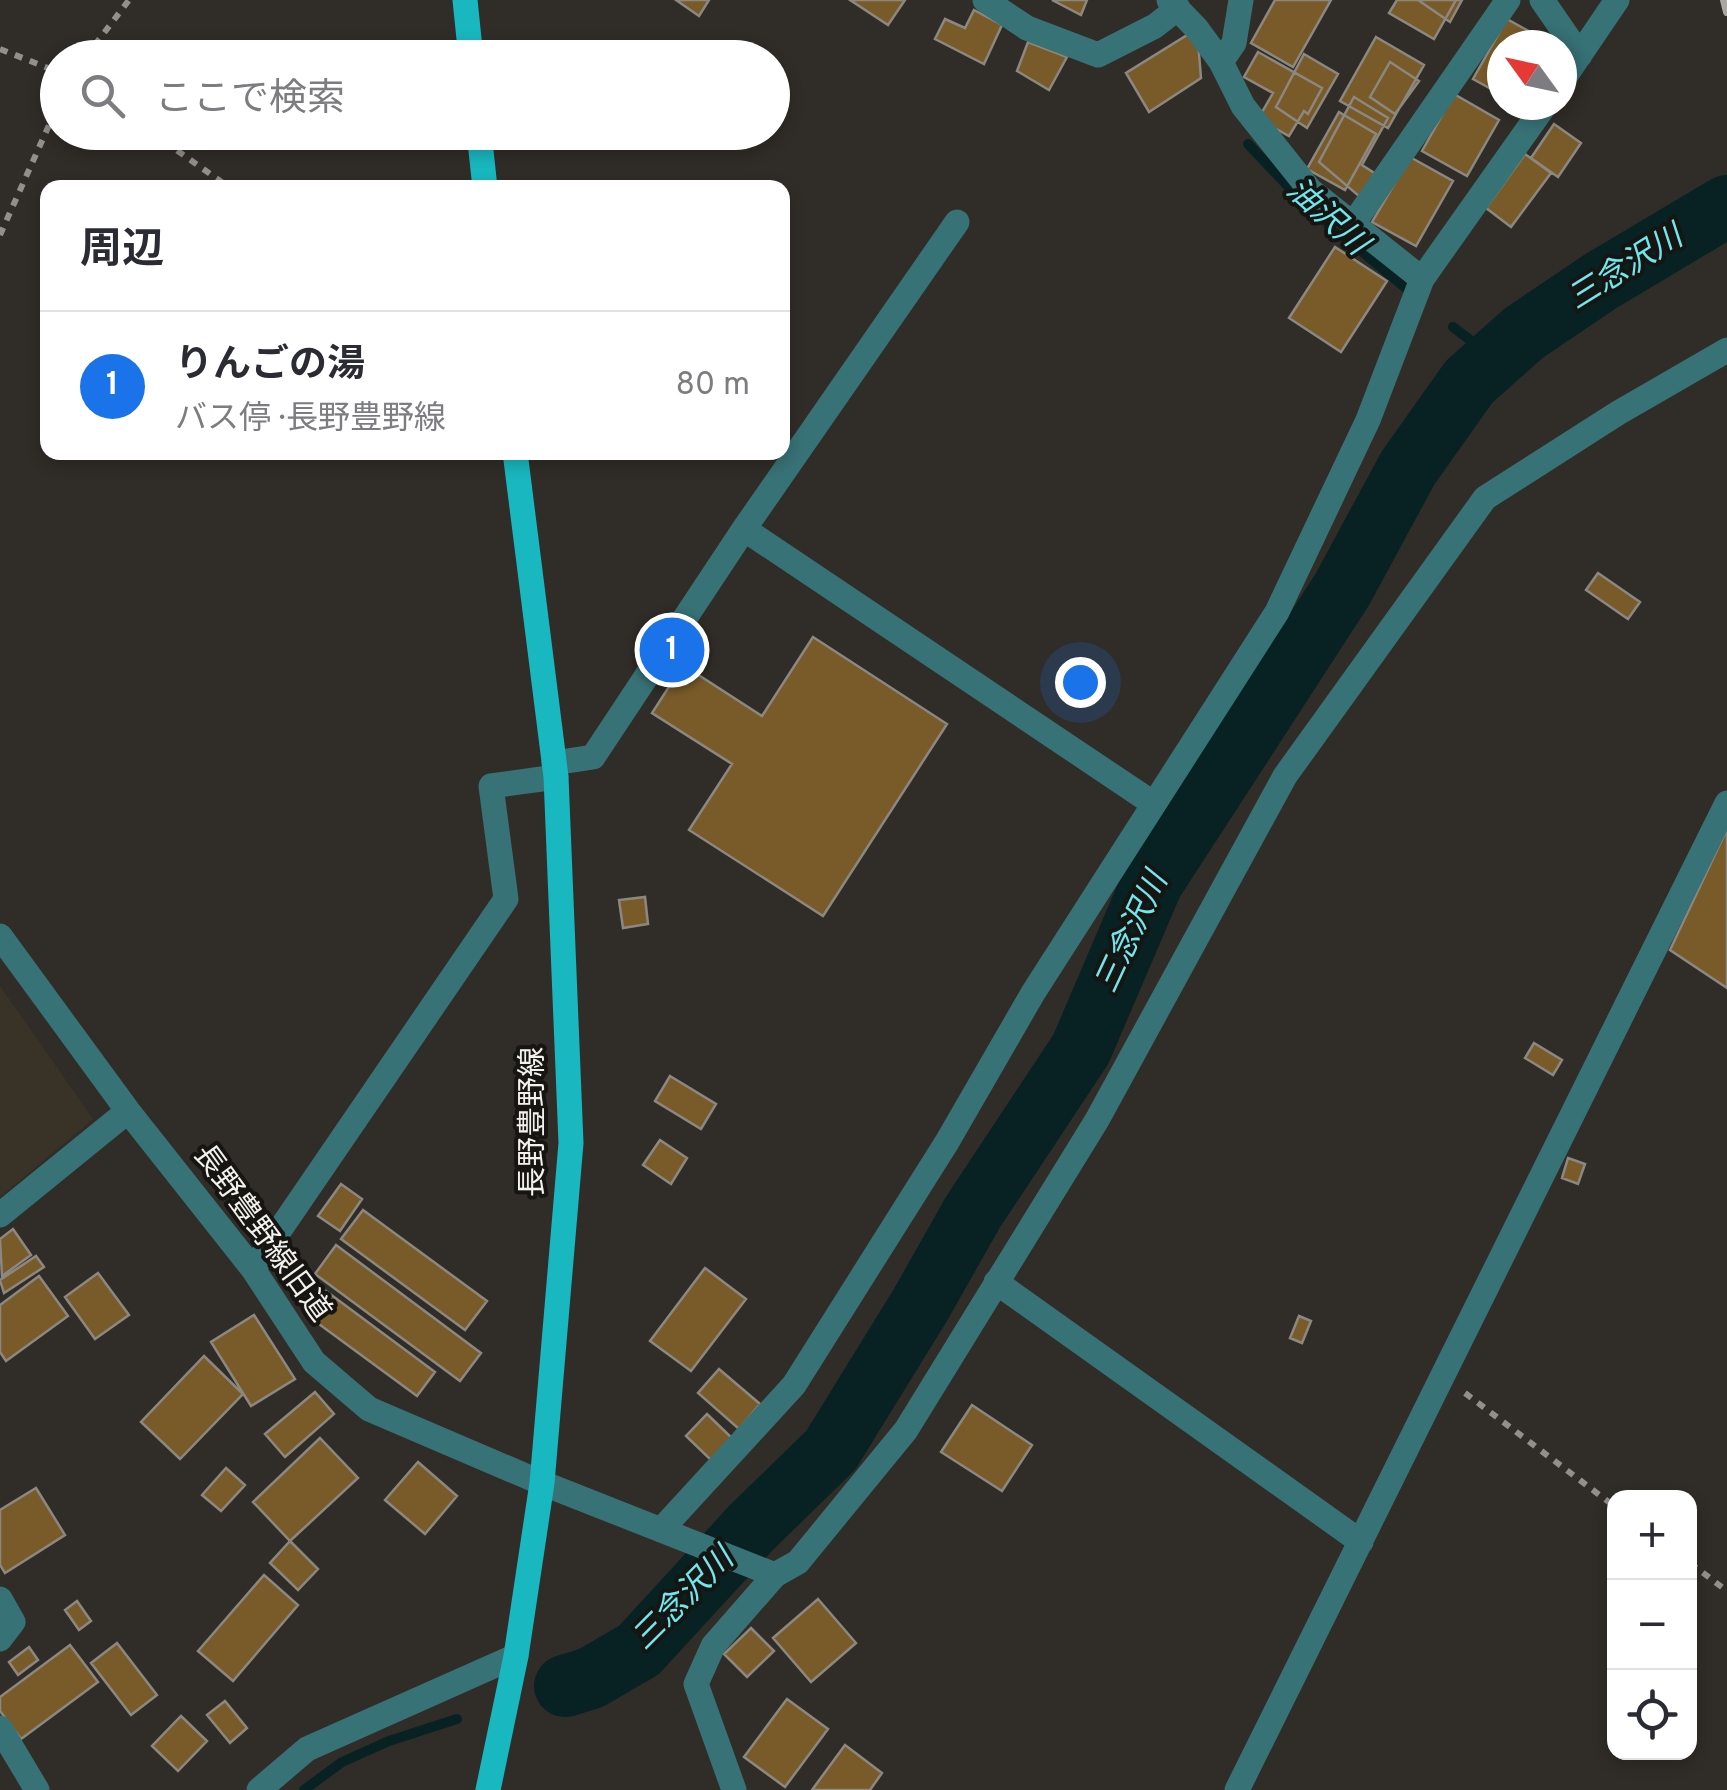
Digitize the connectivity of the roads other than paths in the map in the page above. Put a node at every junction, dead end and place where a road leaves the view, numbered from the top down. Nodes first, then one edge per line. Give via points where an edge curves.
1 (465, 0) edge
2 (985, 0) edge
3 (1241, 0) edge
4 (1508, 0) edge
5 (1542, 0) edge
6 (1617, 0) edge
7 (1168, 12) edge
8 (469, 40) edge
9 (1580, 55) junction
10 (1577, 59) edge
11 (1221, 62) junction
12 (1535, 120) edge
13 (481, 150) edge
14 (484, 180) edge
15 (957, 222) dead end
16 (1353, 224) junction
17 (1422, 278) junction
18 (1727, 350) edge
19 (516, 460) edge
20 (744, 529) junction
21 (555, 770) junction
22 (1727, 803) edge
23 (1154, 804) junction
24 (0, 936) edge
25 (128, 1111) junction
26 (0, 1215) edge
27 (253, 1269) junction
28 (996, 1282) junction
29 (542, 1482) junction
30 (661, 1530) junction
31 (1361, 1542) junction
32 (775, 1575) junction
33 (0, 1599) edge
34 (0, 1639) edge
35 (516, 1656) junction
36 (0, 1728) edge
37 (37, 1790) edge
38 (259, 1790) edge
39 (488, 1790) edge
40 (734, 1790) edge
41 (1237, 1790) edge

1 - 8 main road
2 - 7 street via 1028,28 1098,55
3 - 11 street via 1234,43
4 - 16 street
5 - 9 street
6 - 9 street
7 - 11 street
9 - 10 street
11 - 16 street via 1243,106 1310,190
12 - 17 street
13 - 14 main road
15 - 20 street
16 - 17 street
17 - 23 street via 1368,420 1277,612
18 - 28 street via 1485,498 1285,776 1097,1120
19 - 21 main road, 長野豊野線
20 - 21 street via 593,757
20 - 23 street
21 - 27 street via 492,786 506,899
21 - 29 main road, 長野豊野線 via 572,1144
22 - 31 street
23 - 30 street via 794,1385
24 - 25 street, 長野豊野線旧道
25 - 26 street
25 - 27 street, 長野豊野線旧道
27 - 29 street, 長野豊野線旧道 via 314,1362 369,1409
28 - 31 street
28 - 32 street via 906,1430 798,1562
29 - 30 street, 長野豊野線旧道
29 - 35 main road, 長野豊野線
30 - 32 street, 長野豊野線旧道
31 - 41 street
32 - 40 street via 713,1646 696,1684
33 - 34 street via 13,1622
35 - 38 street via 307,1750
35 - 39 main road, 長野豊野線
36 - 37 street

